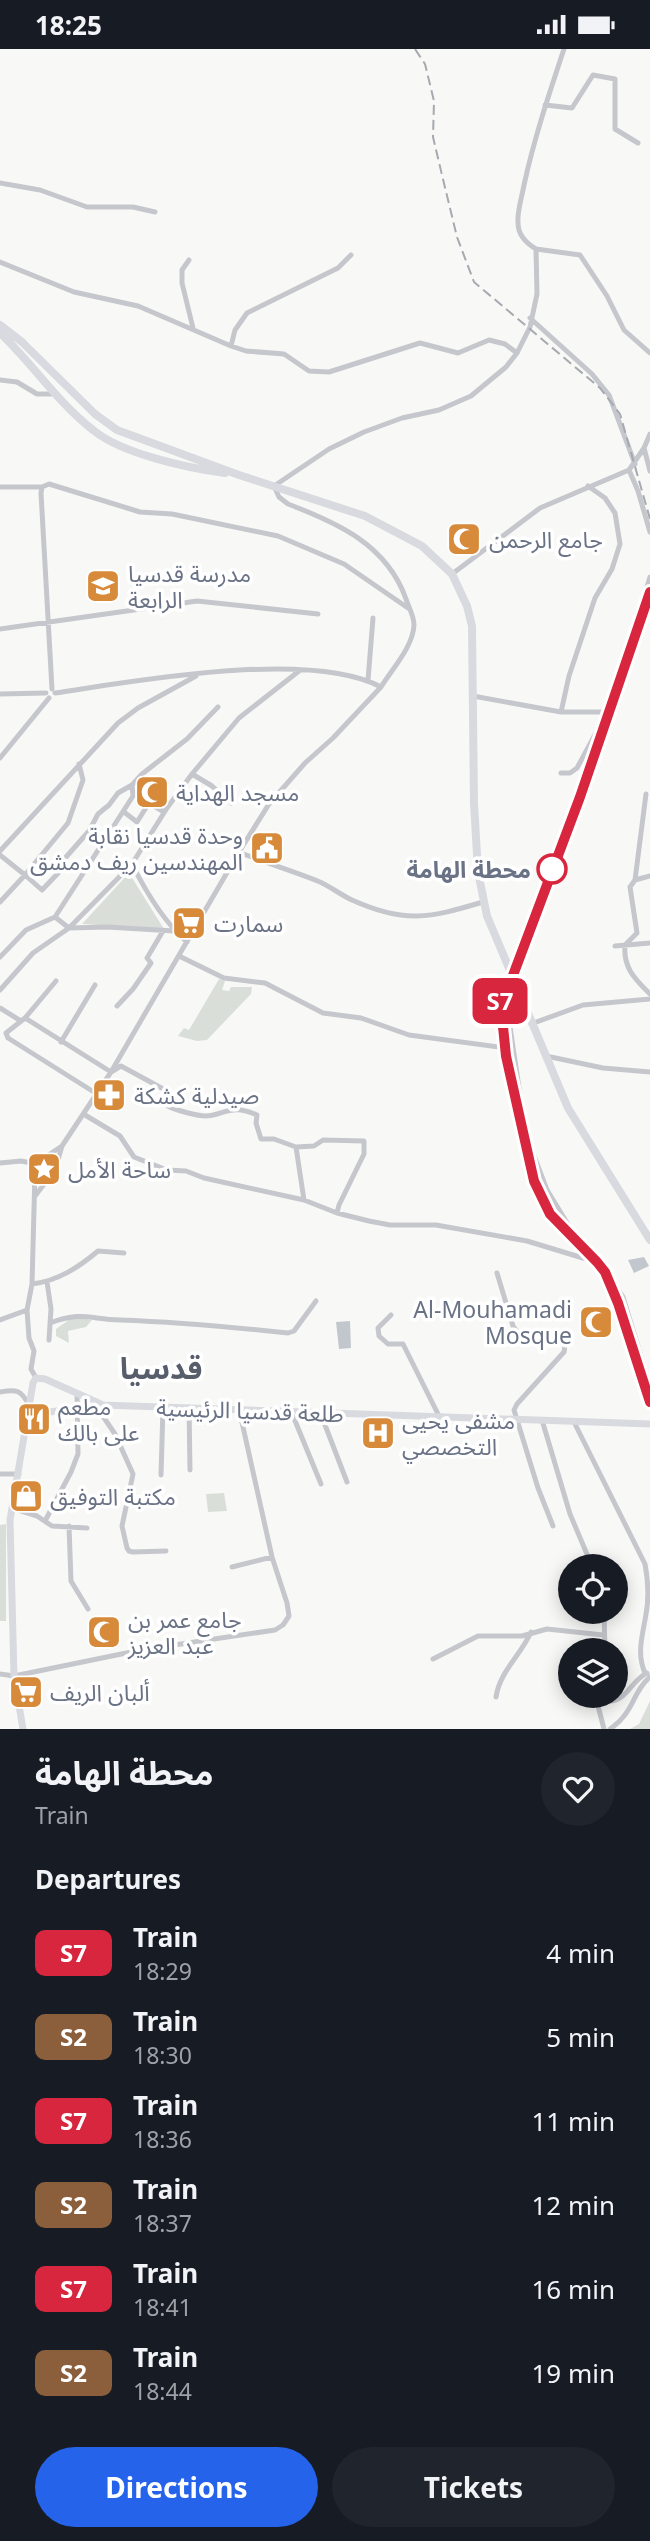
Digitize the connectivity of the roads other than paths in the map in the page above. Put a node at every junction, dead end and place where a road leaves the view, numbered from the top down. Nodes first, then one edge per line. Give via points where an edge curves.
1 (564, 49) edge
2 (545, 104) junction
3 (638, 143) dead end
4 (0, 183) edge
5 (155, 212) dead end
6 (536, 249) junction
7 (351, 255) dead end
8 (189, 260) dead end
9 (0, 262) edge
10 (530, 318) junction
11 (0, 325) edge
12 (193, 328) junction
13 (0, 333) edge
14 (231, 346) junction
15 (517, 353) junction
16 (650, 353) edge
17 (0, 380) edge
18 (57, 394) junction
19 (650, 434) edge
20 (644, 448) junction
21 (635, 464) junction
22 (629, 470) junction
23 (650, 471) edge
24 (239, 475) junction
25 (274, 486) junction
26 (0, 487) edge
27 (42, 487) junction
28 (588, 487) junction
29 (650, 532) edge
30 (452, 575) junction
31 (650, 577) edge
32 (409, 608) junction
33 (318, 614) dead end
34 (373, 618) dead end
35 (49, 623) junction
36 (0, 629) edge
37 (300, 671) junction
38 (199, 674) junction
39 (368, 680) junction
40 (381, 687) junction
41 (50, 693) junction
42 (0, 694) edge
43 (473, 697) junction
44 (218, 707) dead end
45 (561, 712) junction
46 (604, 712) junction
47 (0, 758) edge
48 (79, 764) junction
49 (561, 773) dead end
50 (192, 774) junction
51 (132, 785) junction
52 (646, 794) dead end
53 (231, 803) dead end
54 (124, 812) junction
55 (164, 812) junction
56 (239, 852) junction
57 (0, 853) edge
58 (132, 864) junction
59 (25, 875) junction
60 (650, 876) edge
61 (635, 880) junction
62 (0, 902) edge
63 (483, 902) junction
64 (55, 917) junction
65 (69, 928) junction
66 (163, 931) junction
67 (174, 931) junction
68 (187, 942) junction
69 (650, 943) edge
70 (625, 945) junction
71 (615, 946) dead end
72 (179, 956) junction
73 (0, 957) edge
74 (512, 978) junction
75 (56, 981) dead end
76 (95, 985) dead end
77 (0, 990) edge
78 (650, 996) edge
79 (117, 1006) dead end
80 (0, 1008) edge
81 (23, 1019) junction
82 (531, 1024) junction
83 (61, 1042) junction
84 (513, 1049) junction
85 (546, 1056) junction
86 (111, 1072) junction
87 (650, 1072) edge
88 (97, 1094) junction
89 (85, 1115) junction
90 (62, 1146) junction
91 (296, 1147) junction
92 (43, 1158) junction
93 (0, 1163) edge
94 (36, 1164) junction
95 (55, 1166) junction
96 (35, 1172) junction
97 (48, 1178) junction
98 (35, 1196) junction
99 (304, 1201) junction
100 (337, 1213) junction
101 (650, 1240) edge
102 (124, 1253) dead end
103 (583, 1258) junction
104 (497, 1273) dead end
105 (47, 1282) junction
106 (32, 1283) junction
107 (316, 1301) dead end
108 (27, 1310) junction
109 (391, 1315) dead end
110 (0, 1320) edge
111 (50, 1324) junction
112 (48, 1340) dead end
113 (36, 1378) junction
114 (650, 1386) edge
115 (0, 1392) edge
116 (77, 1393) junction
117 (29, 1405) junction
118 (99, 1405) junction
119 (163, 1407) junction
120 (189, 1407) junction
121 (239, 1409) junction
122 (76, 1410) junction
123 (290, 1411) junction
124 (320, 1412) junction
125 (27, 1415) junction
126 (439, 1416) junction
127 (516, 1419) junction
128 (542, 1420) junction
129 (574, 1422) junction
130 (650, 1424) edge
131 (190, 1470) dead end
132 (0, 1474) edge
133 (19, 1474) junction
134 (161, 1475) dead end
135 (347, 1482) dead end
136 (321, 1485) dead end
137 (12, 1508) junction
138 (0, 1520) edge
139 (10, 1520) junction
140 (45, 1521) junction
141 (69, 1526) junction
142 (554, 1526) dead end
143 (87, 1528) dead end
144 (166, 1551) dead end
145 (587, 1554) edge
146 (272, 1557) junction
147 (232, 1567) dead end
148 (88, 1609) dead end
149 (603, 1624) edge
150 (531, 1632) junction
151 (603, 1635) junction
152 (603, 1638) edge
153 (433, 1659) dead end
154 (0, 1674) edge
155 (648, 1674) edge
156 (14, 1676) junction
157 (628, 1691) edge
158 (496, 1697) dead end
159 (599, 1708) edge
160 (23, 1729) edge
161 (604, 1729) edge
162 (610, 1729) edge

1 - 2 street
2 - 3 street via 572,108 593,75 615,79 615,129
2 - 6 street via 518,222 520,233
4 - 5 street via 40,190 87,207
6 - 10 street via 537,294
6 - 16 street via 580,255 624,330
7 - 14 street via 338,268 247,313
8 - 12 street via 182,270 182,283
9 - 12 street via 74,292 138,306
10 - 15 street via 528,334
10 - 21 street via 592,373 609,395
11 - 24 main road via 109,425
12 - 14 street
13 - 18 main road
14 - 15 street via 284,354 309,372 329,372 420,343 458,353 489,340
15 - 25 street via 471,396 364,432
17 - 18 street via 17,382 37,394
18 - 24 main road via 84,423 114,444
19 - 20 street
20 - 21 street
20 - 23 street
21 - 22 street
22 - 28 street
22 - 29 street
24 - 25 main road
25 - 30 main road via 387,526 422,546
25 - 32 street via 288,504 345,529 377,552 400,583
26 - 27 street
27 - 32 street via 56,485 140,512 172,514 278,536 344,565
27 - 35 street
28 - 30 street via 540,508
28 - 45 street via 605,498 615,513 620,544 595,599
30 - 43 main road via 472,626
31 - 46 street
32 - 40 street via 414,624 411,638
33 - 35 street via 197,601
34 - 39 street
35 - 36 street
35 - 41 street
37 - 38 street
37 - 39 street
37 - 50 street via 239,718
38 - 41 street
38 - 48 street via 128,715
39 - 40 street
40 - 56 street via 269,804
41 - 42 street
41 - 47 street
43 - 45 street
43 - 63 main road via 476,856
44 - 51 street
45 - 46 street
46 - 49 street via 577,768
48 - 57 street
48 - 59 street via 83,781 68,823
50 - 53 street
50 - 55 street
51 - 54 street via 133,796
51 - 59 street via 98,814 59,865 63,868 42,890
52 - 61 street
54 - 55 street via 137,822 149,803
54 - 64 street
55 - 58 street
56 - 63 street via 323,883 350,900 411,918
56 - 68 street
57 - 59 street
58 - 65 street
58 - 67 street
59 - 62 street
60 - 61 street
61 - 70 street via 631,887 637,933
63 - 74 main road
64 - 65 street
64 - 73 street via 26,930
65 - 66 street
65 - 77 street via 33,953
66 - 67 street
66 - 79 street via 147,958 151,963
67 - 68 street
68 - 72 street
69 - 70 street
70 - 71 street
70 - 78 street via 623,960
72 - 84 street via 224,978 265,983 323,1013 361,1018 410,1035
72 - 86 street
74 - 82 main road
74 - 84 street via 508,1013
75 - 81 street
76 - 83 street
78 - 82 street via 583,1005
80 - 81 street
81 - 83 street
81 - 88 street via 6,1033 8,1038
82 - 85 main road
83 - 86 street
84 - 103 street via 526,1135 547,1190 577,1239
85 - 87 street
85 - 101 main road via 568,1108
86 - 88 street
86 - 91 street via 121,1066 167,1091 168,1105 175,1111 205,1116 233,1110 257,1115 261,1139
88 - 89 street
89 - 90 street
89 - 99 street via 120,1136 134,1157 167,1170
90 - 92 street
90 - 95 street
91 - 99 street
91 - 100 street via 314,1146 323,1140 364,1141 364,1154
92 - 94 street
92 - 95 street
93 - 94 street
94 - 96 street
95 - 97 street
96 - 97 street
96 - 98 street
97 - 98 street
98 - 106 street
99 - 100 street
100 - 103 street via 390,1225 436,1224 527,1241
102 - 105 street via 98,1251
103 - 114 street via 598,1261 623,1297
104 - 127 street via 518,1334 559,1340 565,1346 517,1404
105 - 106 street
105 - 111 street
106 - 108 street
107 - 111 street via 288,1333 69,1316
108 - 110 street
108 - 113 street via 34,1351 31,1369
109 - 126 street via 378,1328 379,1336 388,1344 403,1344
111 - 112 street
113 - 116 main road, طلعة قدسيا الرئيسية
113 - 117 main road
115 - 117 street via 22,1392
116 - 118 main road, طلعة قدسيا الرئيسية
116 - 122 street
117 - 125 main road
118 - 119 main road, طلعة قدسيا الرئيسية
118 - 122 main road, طلعة قدسيا الرئيسية
118 - 144 street via 133,1474 122,1526 127,1548 133,1552
119 - 120 main road, طلعة قدسيا الرئيسية
119 - 134 street
120 - 121 main road, طلعة قدسيا الرئيسية
120 - 131 street
121 - 123 main road, طلعة قدسيا الرئيسية
121 - 146 street
122 - 125 main road, طلعة قدسيا الرئيسية
122 - 140 street via 78,1454
123 - 124 main road, طلعة قدسيا الرئيسية
123 - 136 street
124 - 126 main road, طلعة قدسيا الرئيسية
124 - 135 street
125 - 133 main road
126 - 127 main road, طلعة قدسيا الرئيسية
127 - 128 main road, طلعة قدسيا الرئيسية
127 - 142 street
128 - 129 main road, طلعة قدسيا الرئيسية
128 - 145 street
129 - 130 main road, طلعة قدسيا الرئيسية
129 - 155 street via 645,1564 647,1612 640,1663
132 - 133 street
133 - 137 main road
137 - 139 main road
137 - 140 street
138 - 139 main road
139 - 156 main road
140 - 141 street
141 - 143 street
141 - 148 street via 71,1581
146 - 147 street
146 - 156 street via 289,1616 275,1630 141,1650
149 - 151 street
150 - 151 street via 547,1629
150 - 153 street via 478,1636
150 - 158 street via 504,1672
151 - 152 street
154 - 156 street
155 - 157 street
155 - 162 street via 625,1718
156 - 160 main road
159 - 161 street

